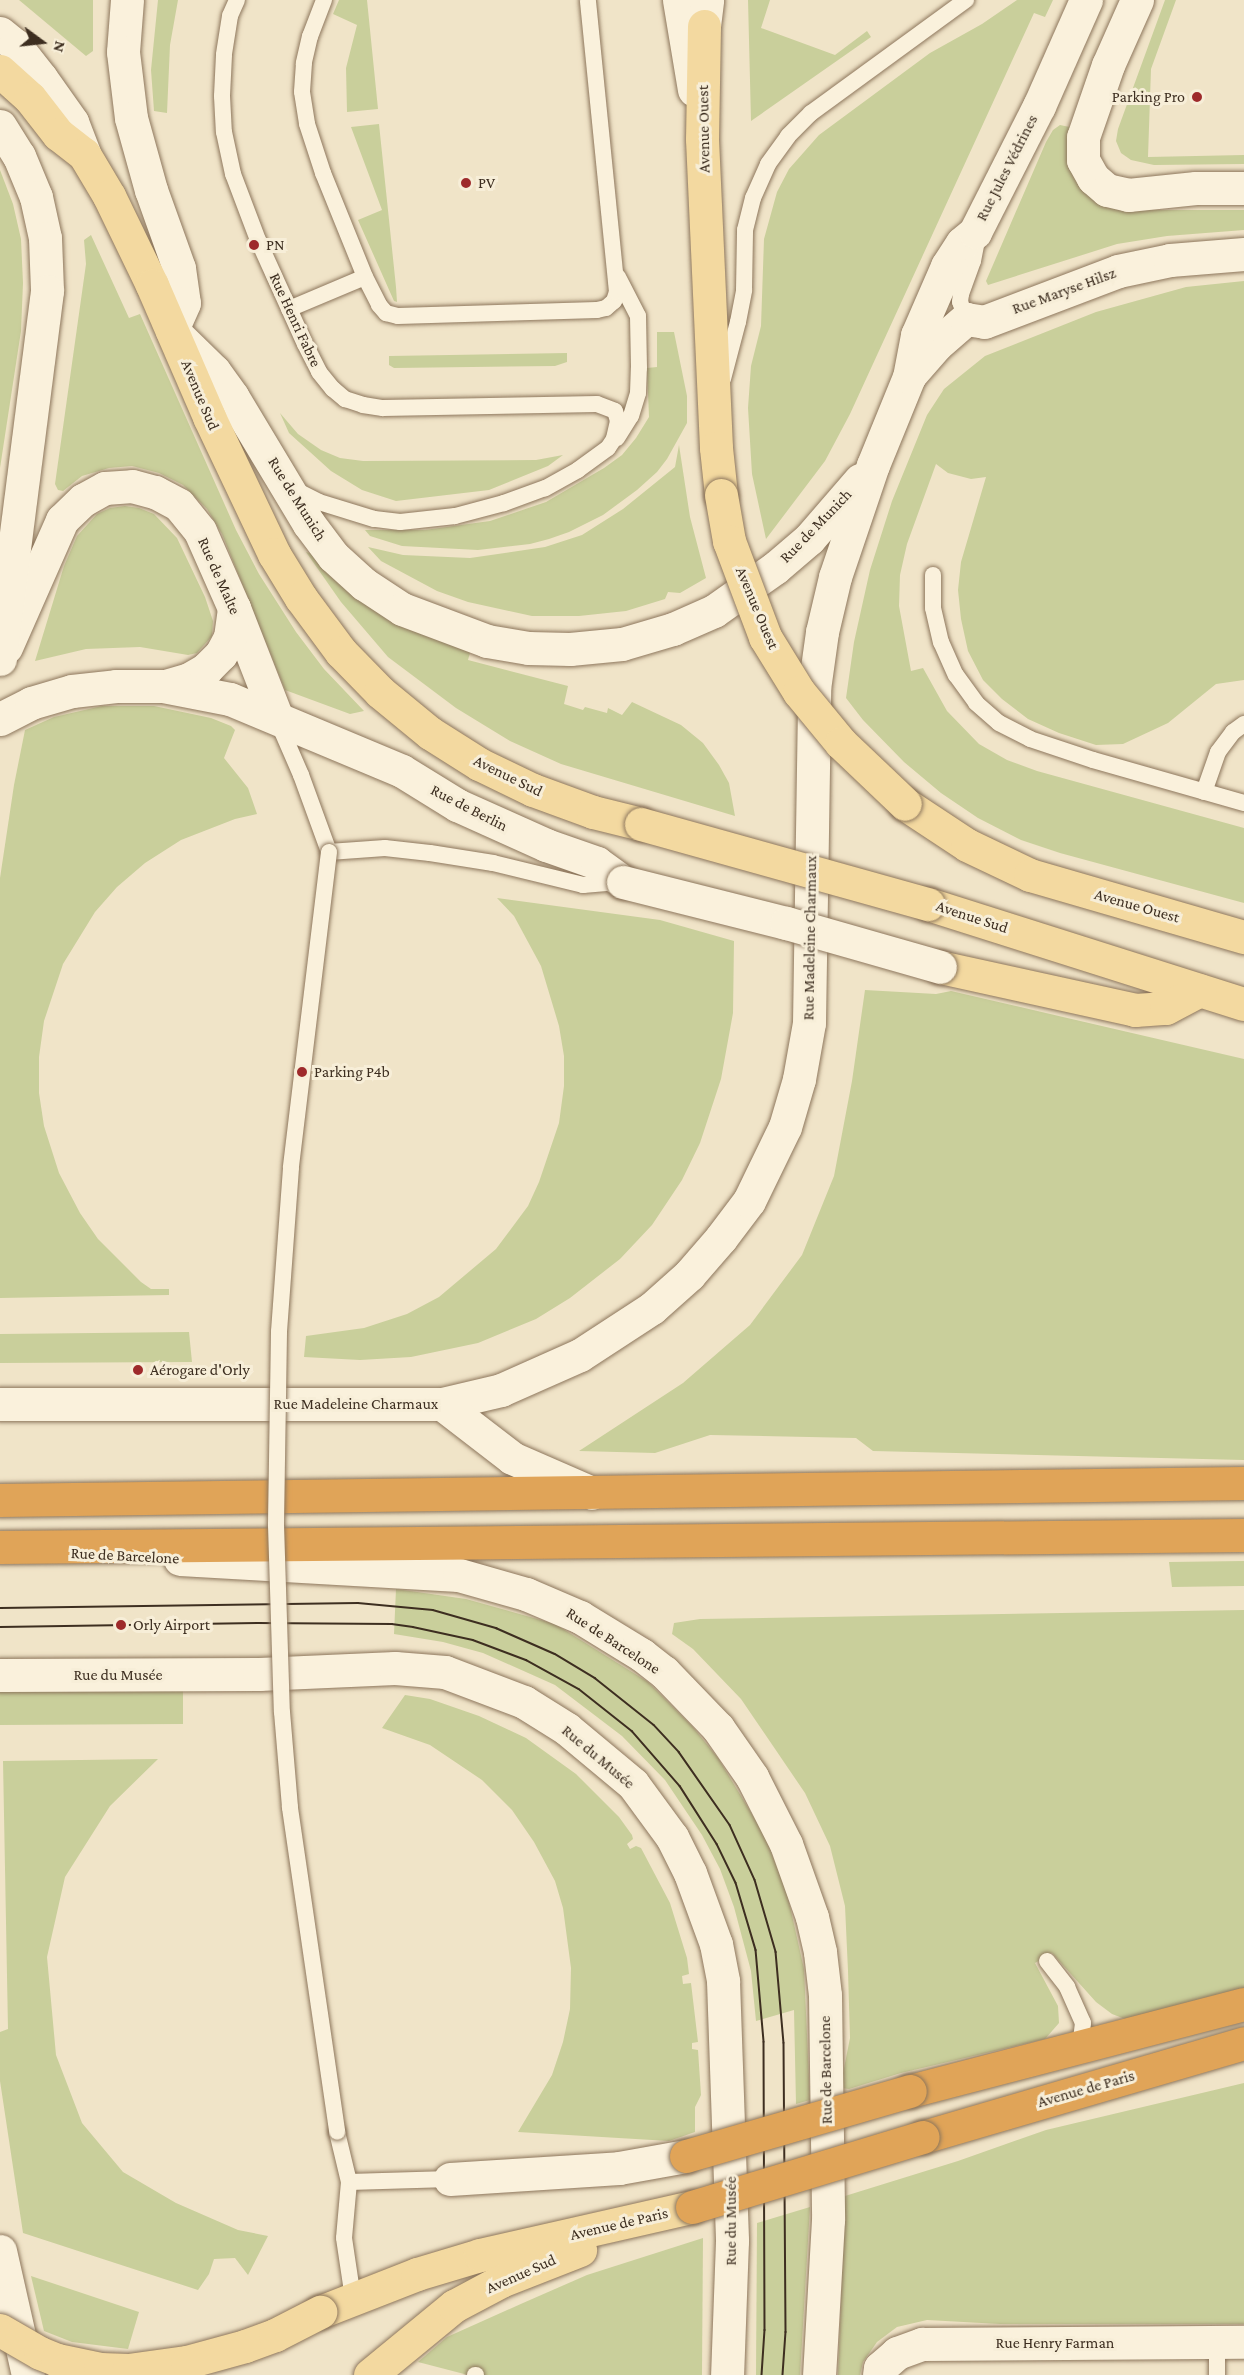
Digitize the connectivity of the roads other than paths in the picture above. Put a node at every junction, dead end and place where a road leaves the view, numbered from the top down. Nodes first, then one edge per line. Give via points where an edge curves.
1 (127, 0) edge
2 (136, 0) edge
3 (237, 0) edge
4 (324, 0) edge
5 (588, 0) edge
6 (680, 0) edge
7 (966, 0) edge
8 (1086, 0) edge
9 (1137, 0) edge
10 (704, 9) edge
11 (0, 33) edge
12 (123, 52) junction
13 (0, 71) edge
14 (0, 126) edge
15 (702, 139) junction
16 (84, 154) junction
17 (1244, 188) edge
18 (975, 232) junction
19 (1244, 254) edge
20 (615, 267) junction
21 (365, 277) junction
22 (289, 309) junction
23 (966, 319) junction
24 (172, 330) junction
25 (909, 377) junction
26 (715, 399) junction
27 (608, 448) junction
28 (873, 465) junction
29 (287, 486) junction
30 (933, 575) dead end
31 (234, 608) junction
32 (0, 659) edge
33 (163, 686) junction
34 (276, 716) junction
35 (0, 719) edge
36 (1244, 724) edge
37 (1204, 792) junction
38 (1244, 803) edge
39 (329, 852) junction
40 (622, 882) junction
41 (1244, 937) edge
42 (940, 967) joint
43 (1200, 990) junction
44 (1244, 1004) edge
45 (0, 1404) edge
46 (442, 1404) junction
47 (1244, 1483) edge
48 (592, 1492) junction
49 (0, 1500) edge
50 (1244, 1535) edge
51 (0, 1548) edge
52 (0, 1675) edge
53 (1047, 1961) dead end
54 (1244, 2004) edge
55 (1244, 2043) edge
56 (1080, 2047) junction
57 (686, 2156) joint
58 (450, 2179) joint
59 (349, 2182) junction
60 (692, 2207) junction
61 (0, 2251) edge
62 (354, 2298) junction
63 (0, 2330) edge
64 (1230, 2342) edge
65 (882, 2373) edge
66 (28, 2375) edge
67 (370, 2375) edge
68 (727, 2375) edge
69 (819, 2375) edge
70 (1217, 2375) edge

1 - 12 street
2 - 12 lane
3 - 22 lane, Rue Henri Fabre via 230,16 224,55 224,132 233,174
4 - 21 lane via 310,36 302,92 307,124 323,173
5 - 20 lane
6 - 15 street
7 - 26 lane via 811,113 768,164 745,230 744,290
8 - 18 street, Rue Jules Védrines via 1039,106
9 - 17 street via 1108,65 1083,137 1083,160 1093,178 1107,190 1128,195
10 - 15 main road, Avenue Ouest
11 - 16 street, Avenue Sud via 15,45 72,122
12 - 24 street via 131,118 179,268 184,303
13 - 16 main road, Avenue Sud via 30,98 58,134
14 - 32 street via 20,156 36,197 45,238 47,291
15 - 26 main road, Avenue Ouest
16 - 24 main road, Avenue Sud via 109,196
18 - 23 lane via 973,261 960,302
18 - 25 street, Rue Jules Védrines via 962,243 947,267 917,335
19 - 23 street, Rue Maryse Hilsz via 1170,260 1118,271 984,322
20 - 21 lane via 614,301 597,310 398,316 386,313 379,305
20 - 27 lane via 638,316 638,393 632,416
21 - 22 lane
22 - 27 lane, Rue Henri Fabre via 319,372 345,399 383,408 606,405 615,411 618,421
23 - 25 street via 936,345
24 - 29 street, Rue de Munich via 214,370
24 - 43 main road, Avenue Sud, bridge via 274,554 301,598 341,652 380,692 430,733 533,790 593,812 928,904
25 - 28 street, Rue Jules Védrines
26 - 41 main road, Avenue Ouest, bridge via 716,448 729,541 765,637 799,692 841,743 904,804 967,845 1030,874
27 - 29 lane via 544,488 504,503 428,520 374,519 319,502
28 - 29 street, Rue de Munich via 809,538 775,568 714,610 673,629 622,644 570,649 528,648 487,641 402,609 364,584 333,556
28 - 46 street, Rue Madeleine Charmaux via 835,577 822,632 814,689 809,1023 799,1079 767,1168 721,1238 689,1275 652,1308 599,1344 544,1373 501,1390
30 - 37 lane via 933,608 941,642 963,685 999,723 1030,739
31 - 32 street, Rue de Malte via 200,531 179,505 155,492 132,486 105,488 83,500 62,520
31 - 33 street via 230,637 221,654 189,679
31 - 34 street, Rue de Malte
33 - 34 street, Rue de Berlin via 202,691
33 - 35 street, Rue de Berlin via 72,691 31,703
34 - 39 lane
34 - 40 street, Rue de Berlin via 402,771 466,809 597,863
36 - 37 lane via 1218,752
37 - 38 lane
39 - 40 lane via 385,848 493,863 583,885
39 - 59 lane, bridge via 291,1168 279,1332 276,1525 282,1712 290,1808 337,2132
40 - 42 street, Rue de Berlin, bridge
42 - 43 main road via 1135,1010 1166,1008
43 - 44 main road, Avenue Sud
45 - 46 street, Rue Madeleine Charmaux
46 - 48 street via 512,1458
47 - 48 highway
48 - 49 highway
50 - 51 highway
51 - 69 street, Rue de Barcelone via 459,1575 544,1600 580,1617 664,1672 706,1714 752,1777 786,1844 812,1917 819,1952 825,1995 828,2220
52 - 68 street, Rue du Musée via 260,1674 395,1668 445,1672 524,1702 567,1729 633,1784 672,1837 690,1873 716,1944 723,1981 732,2241
53 - 56 lane via 1067,1987 1083,2023
54 - 56 highway
55 - 60 highway, Avenue de Paris, bridge
56 - 57 highway, bridge
57 - 58 street via 619,2168
58 - 59 lane
59 - 62 lane via 344,2238
60 - 62 main road, Avenue de Paris via 480,2255
60 - 67 main road, Avenue Sud via 501,2281 454,2306
61 - 66 street
62 - 63 main road, Avenue de Paris, bridge via 245,2346 187,2361 128,2370 57,2360
64 - 65 street, Rue Henry Farman via 922,2344 897,2353
64 - 70 lane

